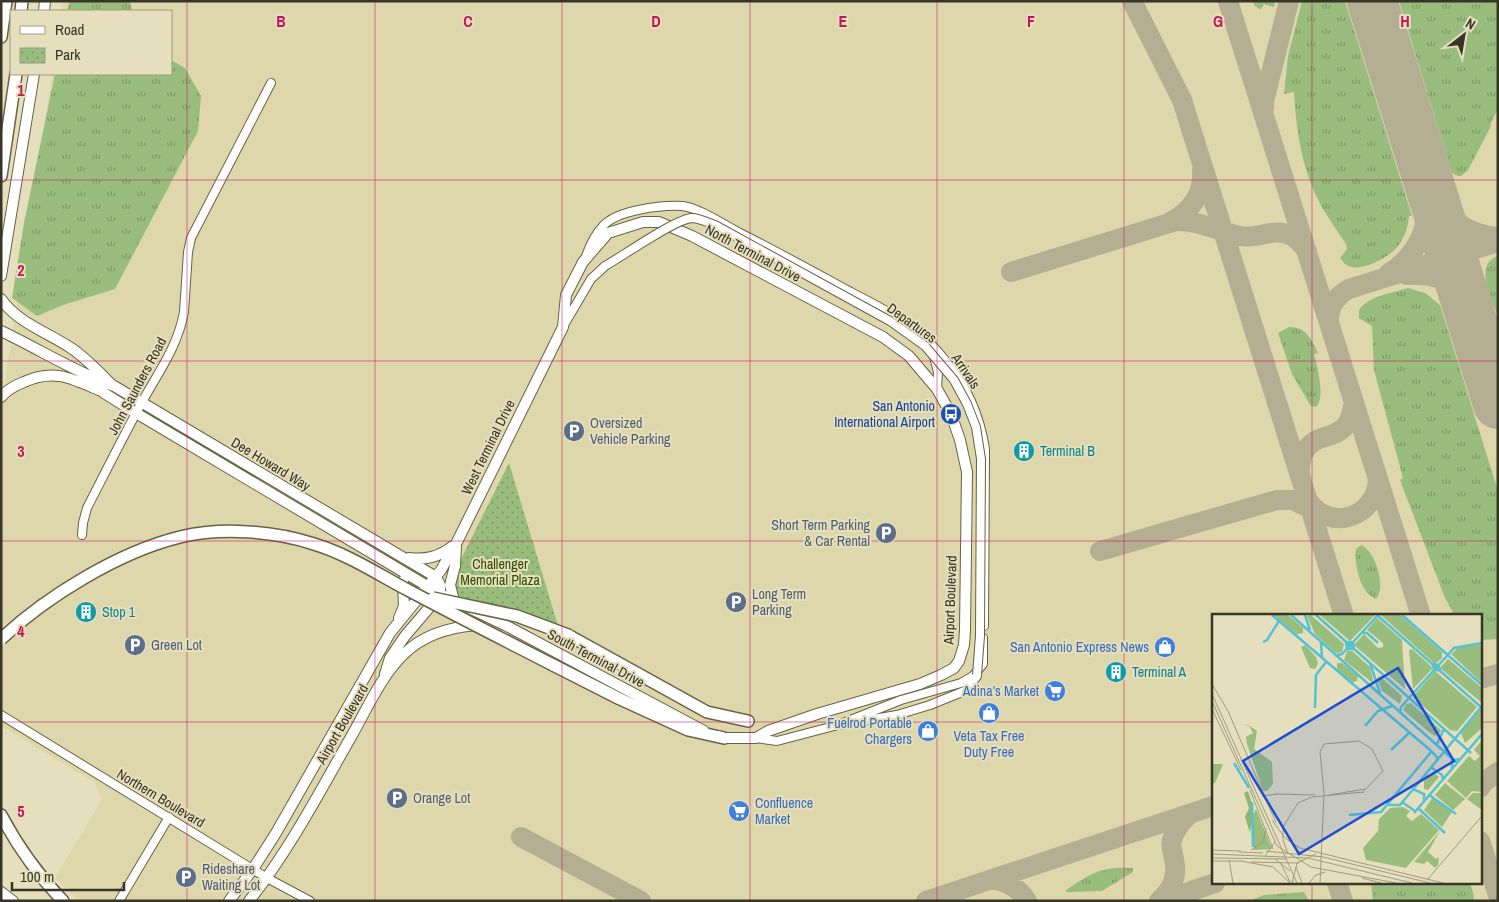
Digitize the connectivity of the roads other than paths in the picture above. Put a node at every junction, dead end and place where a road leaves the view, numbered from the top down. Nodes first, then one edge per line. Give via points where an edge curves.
1 (6, 1) edge
2 (1, 37) edge
3 (16, 75) edge
4 (34, 75) edge
5 (271, 83) dead end
6 (1, 176) edge
7 (583, 262) junction
8 (1, 276) edge
9 (1, 299) edge
10 (563, 327) junction
11 (1, 332) edge
12 (919, 333) junction
13 (91, 378) junction
14 (114, 386) junction
15 (937, 389) junction
16 (104, 392) junction
17 (1, 396) edge
18 (142, 403) junction
19 (136, 413) junction
20 (950, 414) joint
21 (267, 477) junction
22 (262, 488) junction
23 (330, 529) junction
24 (82, 535) dead end
25 (456, 544) junction
26 (384, 546) junction
27 (402, 557) junction
28 (394, 568) junction
29 (436, 577) junction
30 (427, 587) junction
31 (414, 593) junction
32 (440, 595) junction
33 (454, 601) junction
34 (397, 624) junction
35 (505, 625) junction
36 (1, 639) edge
37 (383, 680) junction
38 (1, 715) edge
39 (748, 721) dead end
40 (838, 725) junction
41 (724, 738) junction
42 (756, 738) junction
43 (1, 815) edge
44 (169, 818) junction
45 (253, 869) junction
46 (267, 878) junction
47 (1, 892) edge
48 (13, 901) edge
49 (63, 901) edge
50 (119, 901) edge
51 (229, 901) edge
52 (249, 901) edge
53 (310, 901) edge

1 - 2 highway
3 - 6 highway
4 - 8 main road
5 - 18 street, John Saunders Road via 191,238 182,322 174,348
7 - 10 main road, North Terminal Drive via 566,296
7 - 12 street, Arrivals via 603,225 620,215 650,208 683,206 768,247
7 - 15 main road, North Terminal Drive via 608,233 643,222 659,222 692,236 883,337 909,356
9 - 14 main road via 19,317 85,358
10 - 25 main road, West Terminal Drive
10 - 40 street, Departures, bridge via 591,279 606,266 676,224 693,218 715,225 890,321 925,346 954,380 976,427 981,459 977,675 967,690 930,705
11 - 13 main road, Dee Howard Way
12 - 15 street via 933,355 938,372
12 - 40 street, Arrivals via 961,382 982,432 986,487 983,664 973,676 961,683 901,700
13 - 14 main road, Dee Howard Way
13 - 16 main road, Dee Howard Way
14 - 18 main road, Dee Howard Way
15 - 20 main road, North Terminal Drive
16 - 17 main road via 58,374 40,375
16 - 19 main road, Dee Howard Way
18 - 19 street, John Saunders Road
18 - 21 main road, Dee Howard Way
19 - 22 main road, Dee Howard Way
19 - 24 street, John Saunders Road via 87,508
20 - 42 main road, Airport Boulevard via 967,472 965,630 959,661 942,676 817,714
21 - 22 street
21 - 26 main road, Dee Howard Way
22 - 23 main road, Dee Howard Way
23 - 26 main road via 348,533 380,550
23 - 28 main road, Dee Howard Way
25 - 27 main road via 444,553 423,560
25 - 29 main road, West Terminal Drive
25 - 33 main road via 450,585
26 - 27 main road, Dee Howard Way
27 - 29 main road, Dee Howard Way
28 - 30 main road, Dee Howard Way
28 - 34 main road via 403,579 404,592 404,606
29 - 30 main road, Airport Boulevard
29 - 32 main road
30 - 32 main road, South Terminal Drive
30 - 34 main road, Airport Boulevard
31 - 36 highway, bridge via 314,544 274,535 207,533 180,537 107,565 37,610
31 - 39 highway, bridge via 517,616 568,635 707,712
31 - 41 highway, bridge via 620,700 688,730
32 - 33 main road, South Terminal Drive
32 - 37 main road via 390,658
33 - 35 main road, South Terminal Drive
34 - 45 main road, Airport Boulevard
35 - 37 main road, Airport Boulevard via 458,627 422,640 404,654
35 - 41 main road, South Terminal Drive via 692,725
37 - 46 main road, Airport Boulevard via 290,845
38 - 44 street, Northern Boulevard
40 - 42 street via 776,740
41 - 42 main road, South Terminal Drive
43 - 49 highway via 30,862
44 - 45 street, Northern Boulevard
44 - 50 street
45 - 46 street, Northern Boulevard
45 - 51 main road, Airport Boulevard
46 - 52 main road, Airport Boulevard
46 - 53 street, Northern Boulevard
47 - 48 main road

